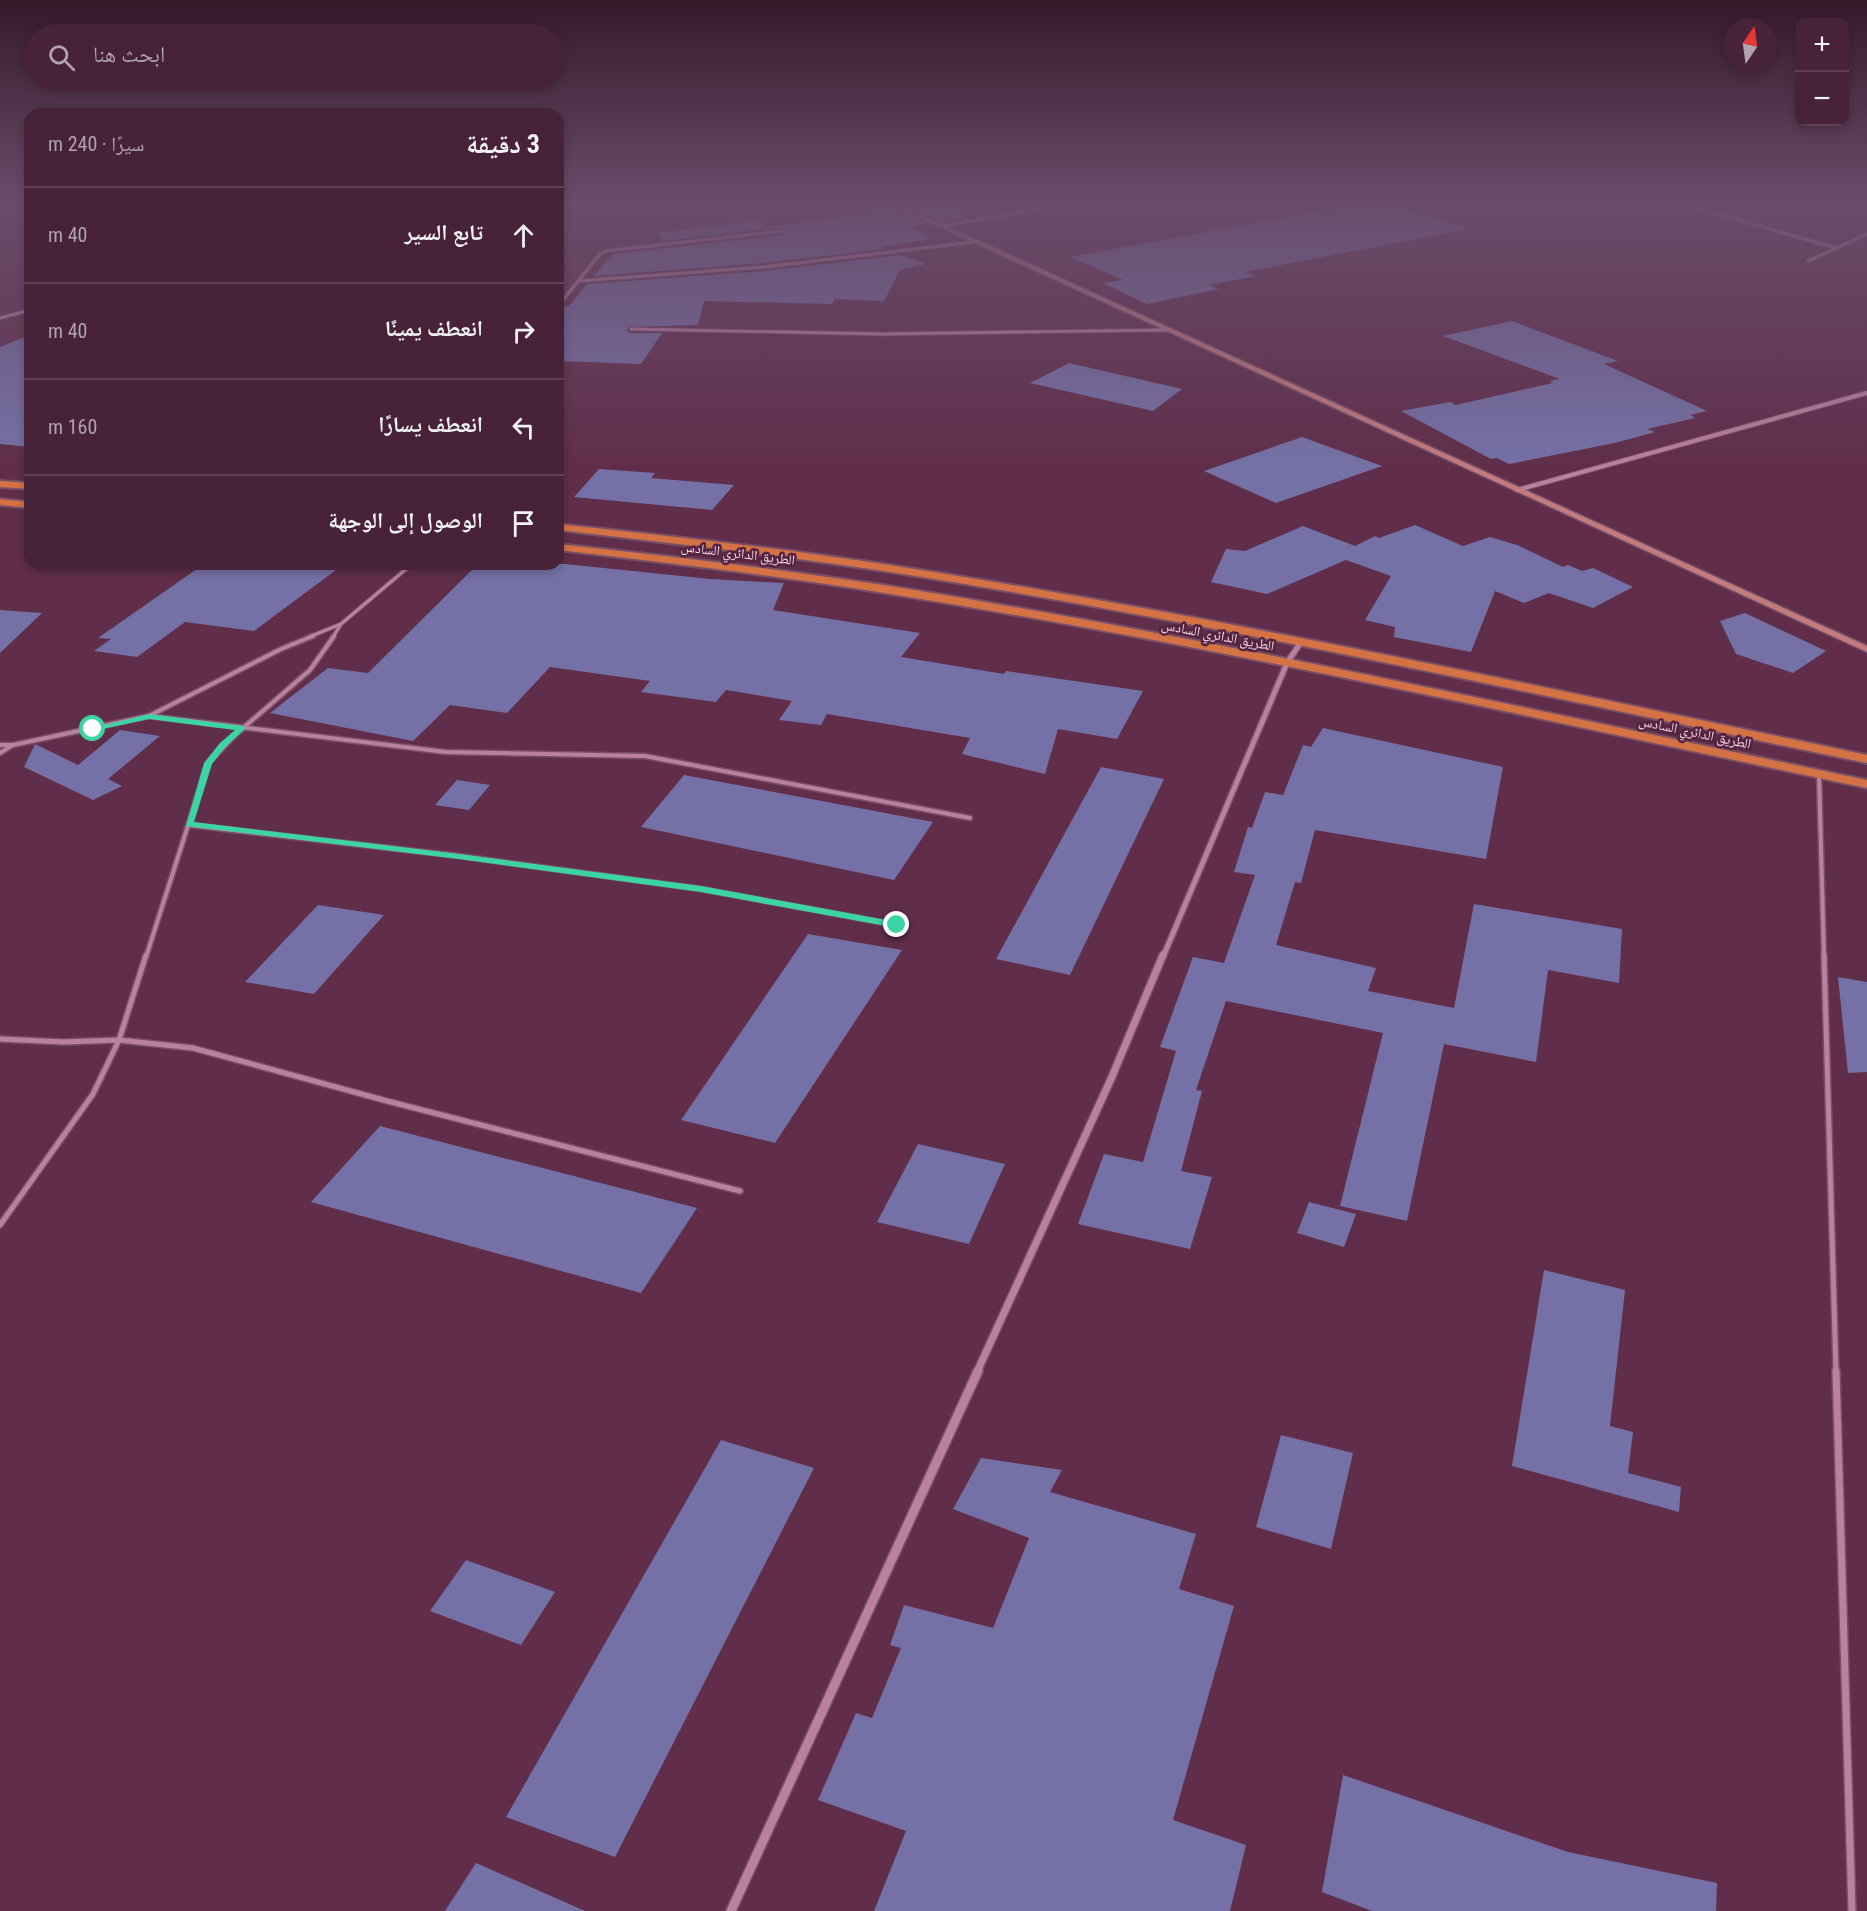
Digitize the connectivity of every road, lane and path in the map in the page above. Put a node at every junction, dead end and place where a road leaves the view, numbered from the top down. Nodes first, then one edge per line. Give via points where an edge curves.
1 (1080, 290) edge
2 (24, 312) edge
3 (0, 318) edge
4 (631, 329) dead end
5 (1166, 330) junction
6 (1867, 393) edge
7 (0, 484) edge
8 (24, 486) edge
9 (1516, 490) junction
10 (0, 502) edge
11 (24, 504) edge
12 (564, 528) edge
13 (564, 548) edge
14 (405, 570) edge
15 (898, 570) junction
16 (881, 589) junction
17 (340, 624) junction
18 (1301, 642) junction
19 (1867, 649) edge
20 (1287, 663) junction
21 (149, 716) junction
22 (242, 728) junction
23 (0, 745) edge
24 (14, 745) junction
25 (0, 753) edge
26 (1867, 759) edge
27 (1819, 774) junction
28 (1867, 784) edge
29 (970, 818) dead end
30 (189, 825) junction
31 (897, 925) dead end
32 (0, 1039) edge
33 (119, 1040) junction
34 (740, 1191) dead end
35 (0, 1225) edge
36 (731, 1911) edge
37 (1852, 1911) edge

1 - 5 main road
2 - 3 street
4 - 5 street via 882,334
5 - 9 main road
6 - 9 street
7 - 8 highway
9 - 19 main road
10 - 11 highway
12 - 15 highway, الطريق الدائري السادس
13 - 16 highway, الطريق الدائري السادس
14 - 17 lane
15 - 16 highway
15 - 18 highway, الطريق الدائري السادس
16 - 20 highway, الطريق الدائري السادس
17 - 21 lane via 281,649
17 - 22 lane via 315,664
18 - 20 street
18 - 26 highway, الطريق الدائري السادس
20 - 27 highway, الطريق الدائري السادس
20 - 36 street via 1111,1079
21 - 22 lane
21 - 24 lane
22 - 29 lane via 446,752 645,756
22 - 30 lane via 208,763
23 - 24 lane
24 - 25 lane
27 - 28 highway, الطريق الدائري السادس
27 - 37 lane
30 - 31 lane via 689,888
30 - 33 lane
32 - 33 lane
33 - 34 lane via 193,1048
33 - 35 lane via 93,1094

